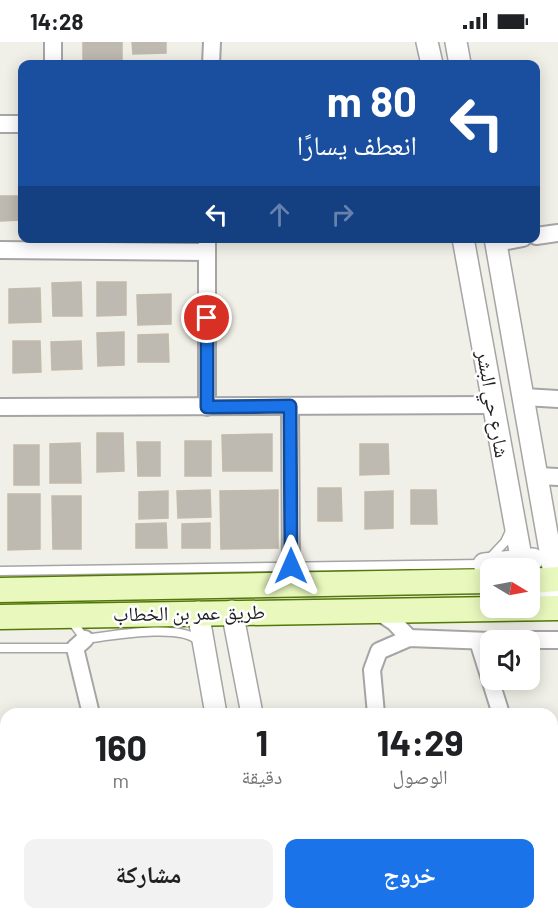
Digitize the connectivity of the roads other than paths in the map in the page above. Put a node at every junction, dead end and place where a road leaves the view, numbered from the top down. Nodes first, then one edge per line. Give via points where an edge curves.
1 (53, 42) edge
2 (212, 42) edge
3 (428, 42) edge
4 (456, 42) edge
5 (52, 60) edge
6 (212, 60) edge
7 (431, 60) edge
8 (459, 60) edge
9 (0, 124) edge
10 (18, 124) edge
11 (558, 233) edge
12 (540, 236) edge
13 (464, 243) edge
14 (495, 243) edge
15 (51, 244) edge
16 (207, 245) edge
17 (0, 250) edge
18 (524, 397) junction
19 (558, 399) edge
20 (493, 405) junction
21 (290, 406) junction
22 (0, 407) edge
23 (207, 407) junction
24 (548, 477) edge
25 (514, 522) junction
26 (496, 558) edge
27 (519, 558) edge
28 (291, 566) junction
29 (555, 569) edge
30 (0, 571) edge
31 (480, 573) edge
32 (480, 573) edge
33 (0, 590) edge
34 (540, 596) edge
35 (552, 608) edge
36 (436, 609) junction
37 (376, 610) junction
38 (232, 611) junction
39 (142, 612) junction
40 (198, 612) junction
41 (0, 616) edge
42 (68, 616) junction
43 (0, 626) edge
44 (124, 633) junction
45 (409, 638) junction
46 (426, 639) junction
47 (540, 640) edge
48 (558, 640) edge
49 (480, 641) edge
50 (80, 644) junction
51 (0, 648) edge
52 (205, 650) junction
53 (495, 690) edge
54 (90, 708) edge
55 (215, 708) edge
56 (251, 708) edge
57 (375, 708) edge
58 (500, 708) edge

1 - 5 street
2 - 6 street
3 - 7 street
4 - 8 street
9 - 10 street
11 - 12 street
13 - 20 street, شارع حي البشر
14 - 18 street
15 - 16 street
15 - 17 street
16 - 23 street
18 - 19 street
18 - 24 street
20 - 21 street
20 - 25 street, شارع حي البشر
21 - 23 street
21 - 28 street
22 - 23 street
24 - 29 street
25 - 26 lane
25 - 27 street, شارع حي البشر
28 - 30 lane
28 - 31 lane
29 - 35 street
32 - 33 main road, طريق عمر بن الخطاب
34 - 35 street
35 - 36 main road, طريق عمر بن الخطاب
36 - 37 main road, طريق عمر بن الخطاب
36 - 46 street
37 - 38 main road, طريق عمر بن الخطاب
37 - 45 street
38 - 40 main road, طريق عمر بن الخطاب
38 - 56 street
39 - 40 main road, طريق عمر بن الخطاب
39 - 42 main road, طريق عمر بن الخطاب
39 - 44 lane
40 - 52 street
41 - 42 main road, طريق عمر بن الخطاب
42 - 43 lane
42 - 50 lane
44 - 50 lane
44 - 52 lane via 185,632
45 - 46 street
45 - 57 street via 379,651 372,670
46 - 49 street
47 - 48 street
50 - 51 lane
50 - 54 street
52 - 55 street
53 - 58 street

